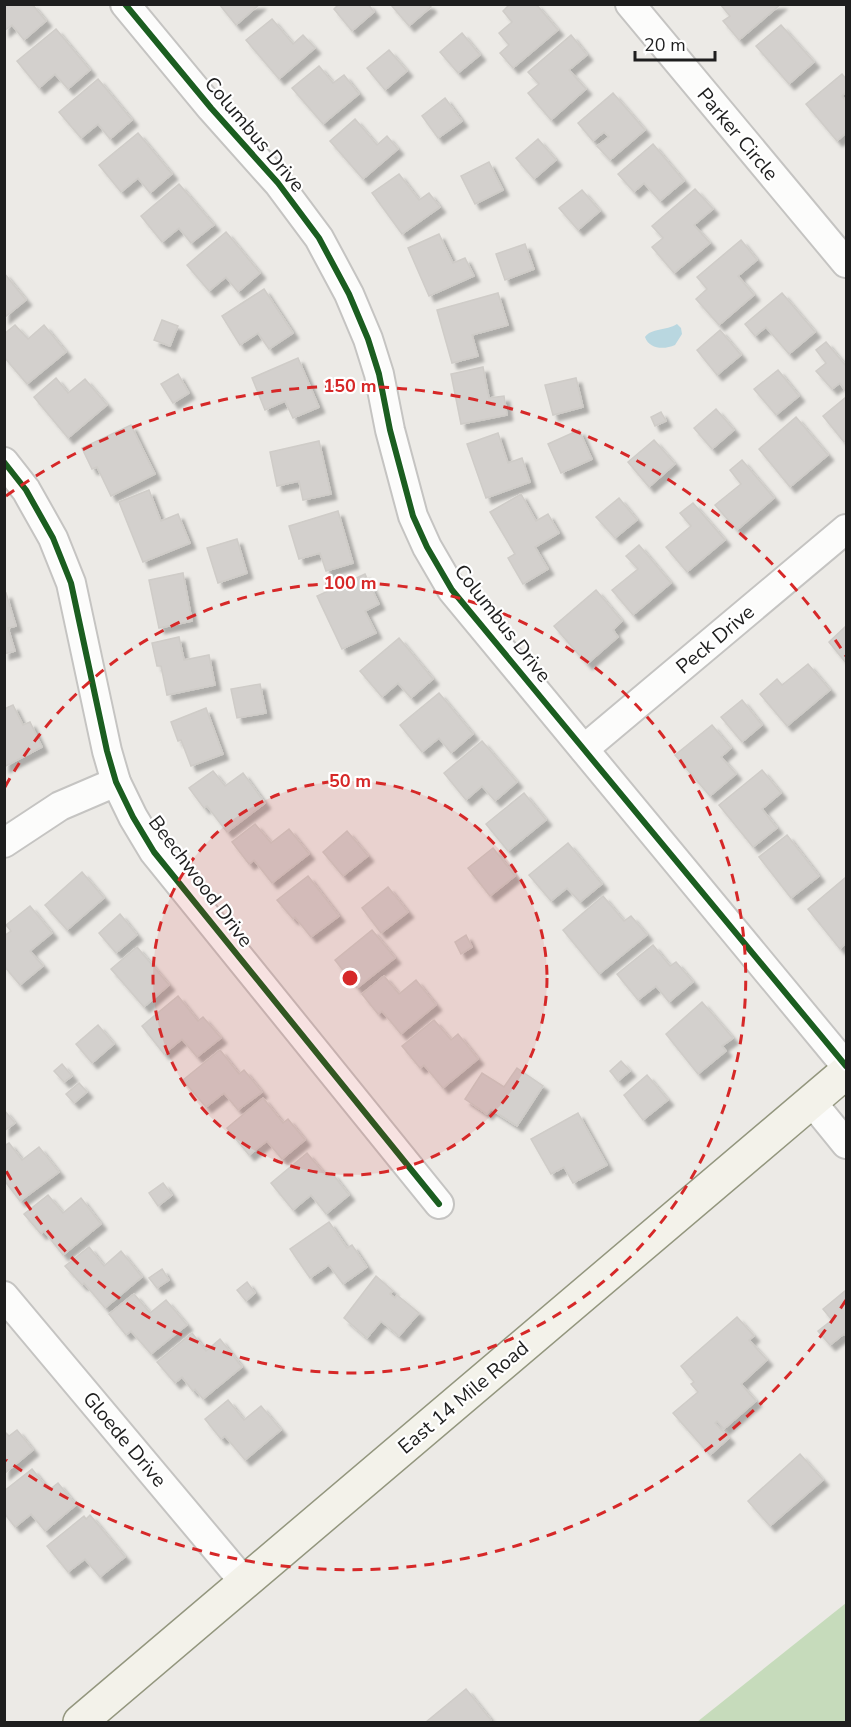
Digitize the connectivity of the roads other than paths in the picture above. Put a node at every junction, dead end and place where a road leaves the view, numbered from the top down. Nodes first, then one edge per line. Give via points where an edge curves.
1 (125, 4) edge
2 (630, 4) edge
3 (846, 263) edge
4 (4, 462) edge
5 (846, 529) edge
6 (584, 749) junction
7 (116, 782) junction
8 (4, 843) edge
9 (846, 1066) edge
10 (846, 1072) edge
11 (811, 1101) junction
12 (846, 1144) edge
13 (439, 1204) dead end
14 (4, 1296) edge
15 (245, 1583) junction
16 (80, 1722) edge

1 - 6 street, Columbus Drive via 278,183 319,238 369,339 405,488 427,547 452,590
2 - 3 street, Parker Circle
4 - 7 street, Beechwood Drive via 26,490 53,538 71,583
5 - 6 street, Peck Drive
6 - 9 street, Columbus Drive
7 - 8 street via 60,806
7 - 13 street, Beechwood Drive via 154,852
10 - 11 main road, East 14 Mile Road
11 - 12 street
11 - 15 main road, East 14 Mile Road
14 - 15 street, Gloede Drive
15 - 16 main road, East 14 Mile Road

